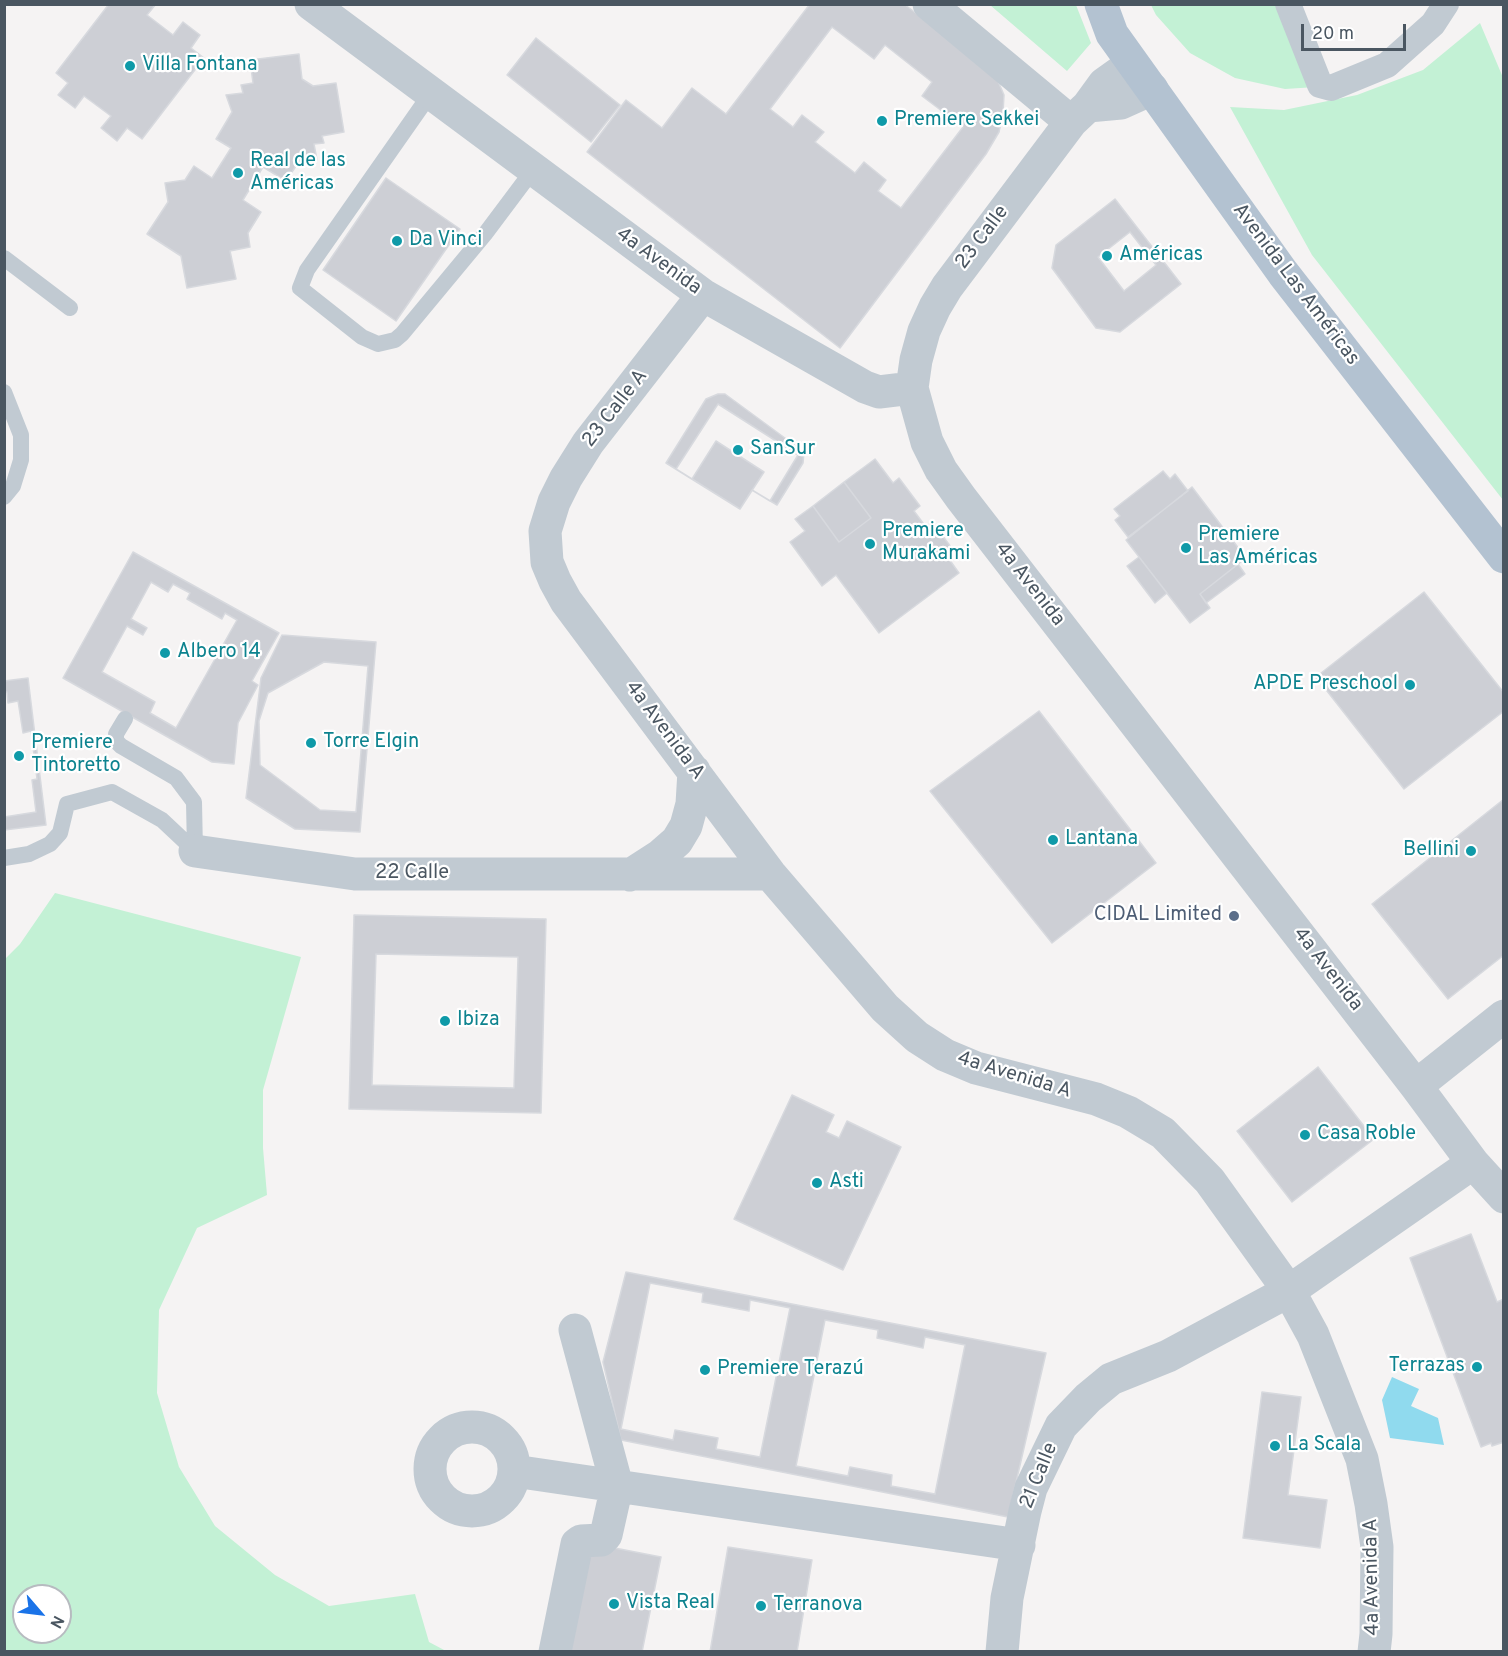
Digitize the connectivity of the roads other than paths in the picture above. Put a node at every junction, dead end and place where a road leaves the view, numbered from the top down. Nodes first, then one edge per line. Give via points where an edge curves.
1 (311, 4) edge
2 (929, 4) edge
3 (1093, 4) edge
4 (1288, 4) edge
5 (1446, 4) edge
6 (1107, 19) edge
7 (1132, 64) junction
8 (1152, 89) junction
9 (431, 93) junction
10 (1080, 114) junction
11 (533, 170) junction
12 (4, 258) edge
13 (703, 295) junction
14 (70, 308) dead end
15 (912, 388) junction
16 (4, 392) edge
17 (4, 497) edge
18 (545, 531) joint
19 (1503, 557) edge
20 (125, 719) dead end
21 (694, 771) junction
22 (195, 851) junction
23 (5, 856) edge
24 (770, 874) junction
25 (630, 875) junction
26 (1503, 1016) edge
27 (1416, 1086) junction
28 (1473, 1162) junction
29 (1503, 1197) edge
30 (1289, 1291) junction
31 (575, 1330) dead end
32 (514, 1471) dead end
33 (616, 1486) junction
34 (1018, 1545) junction
35 (555, 1652) edge
36 (1002, 1652) edge
37 (1374, 1652) edge

1 - 9 street, 4a Avenida
2 - 10 street
3 - 6 main road, Avenida Las Américas
4 - 5 street via 1320,85 1331,88 1387,65 1433,24
6 - 7 main road, Avenida Las Américas
7 - 8 main road, Avenida Las Américas
7 - 10 street, 23 Calle via 1104,84
8 - 10 street
8 - 19 main road, Avenida Las Américas via 1283,273
9 - 11 street, 4a Avenida
9 - 11 lane via 307,270 300,288 362,337 378,344 402,334
10 - 15 street, 23 Calle via 947,287 924,331
11 - 13 street, 4a Avenida
12 - 14 lane
13 - 15 street, 4a Avenida via 866,387 879,392
13 - 18 street, 23 Calle A via 588,443 554,502
15 - 27 street, 4a Avenida via 927,442 941,471
16 - 17 lane via 21,435 21,460 13,486
18 - 21 street, 4a Avenida A via 547,562 566,601
20 - 22 lane via 116,741 176,778 194,802
21 - 24 street, 4a Avenida A
21 - 25 street via 692,804 677,841
22 - 23 lane via 162,820 112,792 67,804 60,833 50,844 29,854
22 - 25 street, 22 Calle via 355,874
24 - 25 street, 22 Calle
24 - 30 street, 4a Avenida A via 885,1008 917,1037 976,1068 1096,1099 1163,1133 1210,1181
26 - 27 street
27 - 28 street, 4a Avenida
28 - 29 street, 4a Avenida
28 - 30 street, 21 Calle
30 - 34 street, 21 Calle via 1168,1356 1111,1380 1088,1398 1061,1426 1047,1453 1031,1488
30 - 37 street, 4a Avenida A via 1313,1335 1362,1459 1377,1547
31 - 33 street
32 - 33 street
33 - 34 street
33 - 35 street via 606,1535 601,1540 577,1544
34 - 36 street, 21 Calle via 1007,1598

